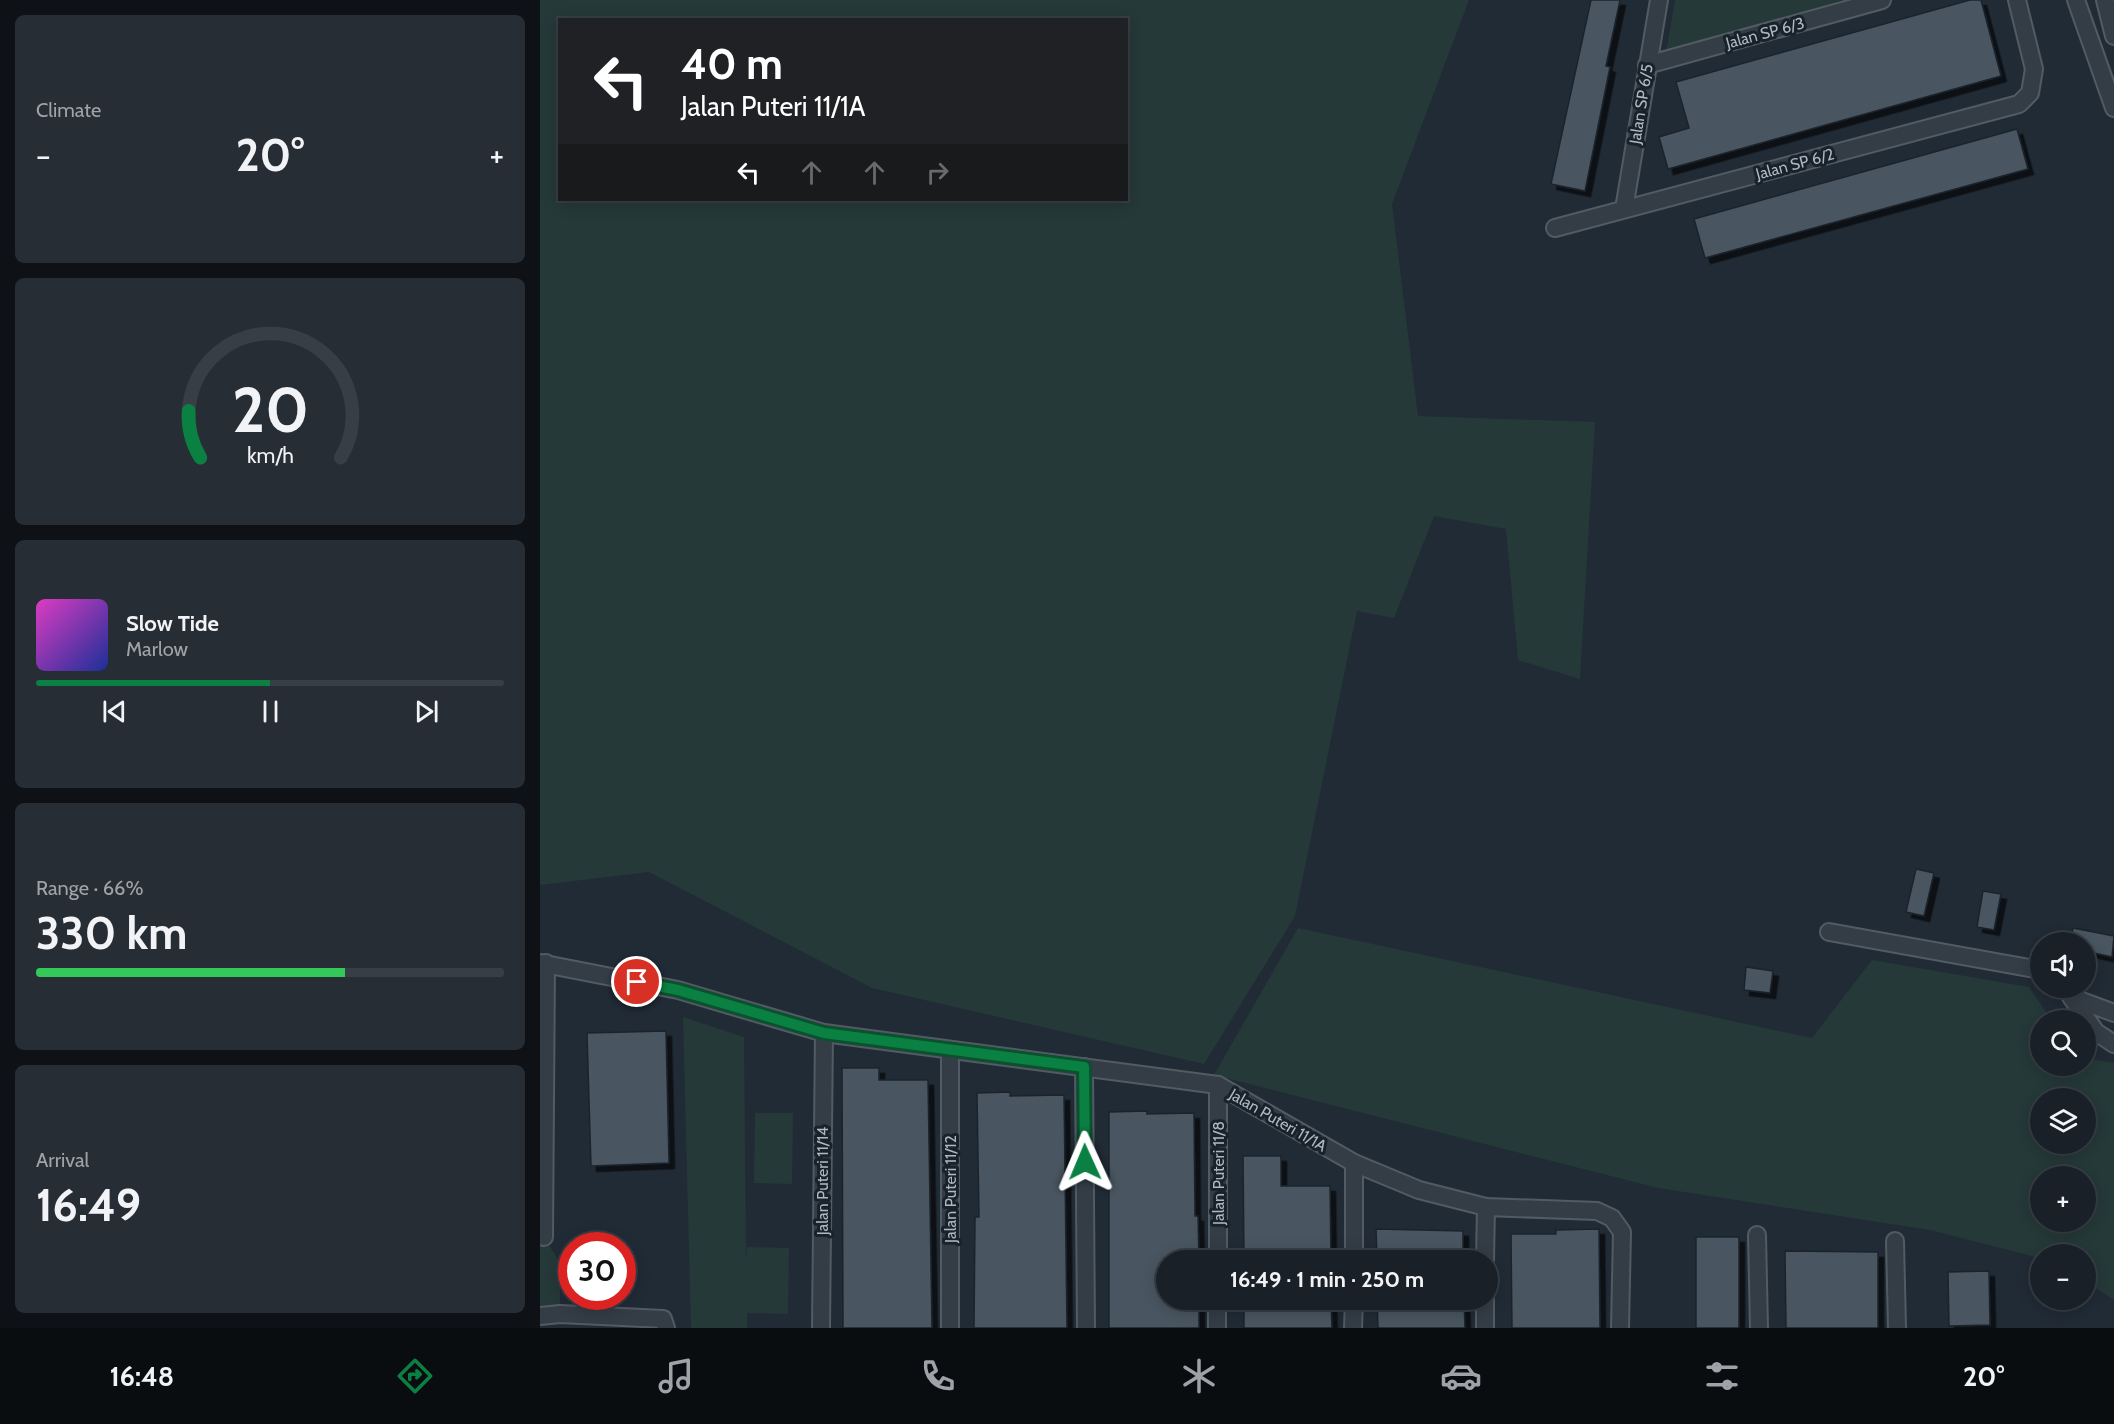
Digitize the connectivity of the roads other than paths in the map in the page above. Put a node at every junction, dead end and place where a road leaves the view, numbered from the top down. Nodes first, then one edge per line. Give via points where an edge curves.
1 (1659, 0) edge
2 (2017, 0) edge
3 (2076, 0) edge
4 (2105, 0) edge
5 (1877, 1) edge
6 (2114, 36) edge
7 (1647, 65) junction
8 (2114, 108) edge
9 (1624, 209) junction
10 (1555, 228) dead end
11 (1829, 932) dead end
12 (543, 963) edge
13 (2030, 968) edge
14 (2070, 998) edge
15 (2080, 998) edge
16 (2114, 1013) edge
17 (824, 1033) junction
18 (2114, 1044) edge
19 (950, 1051) junction
20 (1084, 1067) junction
21 (1218, 1085) junction
22 (1354, 1163) junction
23 (1486, 1207) junction
24 (1757, 1235) dead end
25 (544, 1237) dead end
26 (1895, 1240) dead end
27 (1218, 1250) edge
28 (1354, 1250) edge
29 (1485, 1250) edge
30 (1217, 1310) edge
31 (1354, 1310) edge
32 (1485, 1310) edge
33 (545, 1320) edge
34 (666, 1328) edge
35 (821, 1328) edge
36 (950, 1328) edge
37 (1086, 1328) edge
38 (1217, 1328) edge
39 (1353, 1328) edge
40 (1485, 1328) edge
41 (1620, 1328) edge
42 (1759, 1328) edge
43 (1897, 1328) edge

1 - 7 street, Jalan SP 6/5
2 - 9 street, Jalan SP 6/2 via 2034,69 2030,93 2019,104
3 - 8 street
4 - 6 street
5 - 7 street, Jalan SP 6/3
7 - 9 street, Jalan SP 6/5
9 - 10 street, Jalan SP 6/2
11 - 13 street
12 - 17 street, Jalan Puteri 11/1A via 678,990
12 - 25 street
14 - 18 street via 2096,1032
15 - 16 street
17 - 19 street, Jalan Puteri 11/1A
17 - 35 street, Jalan Puteri 11/14
19 - 20 street, Jalan Puteri 11/1A
19 - 36 street, Jalan Puteri 11/12
20 - 21 street, Jalan Puteri 11/1A
20 - 37 street
21 - 22 street, Jalan Puteri 11/1A
21 - 27 street, Jalan Puteri 11/8
22 - 23 street, Jalan Puteri 11/1A via 1419,1190
22 - 28 street
23 - 29 street
23 - 41 street, Jalan Puteri 11/1A via 1597,1211 1612,1218 1622,1232
24 - 42 street
26 - 43 street
30 - 38 street
31 - 39 street
32 - 40 street
33 - 34 street via 560,1314 663,1319

